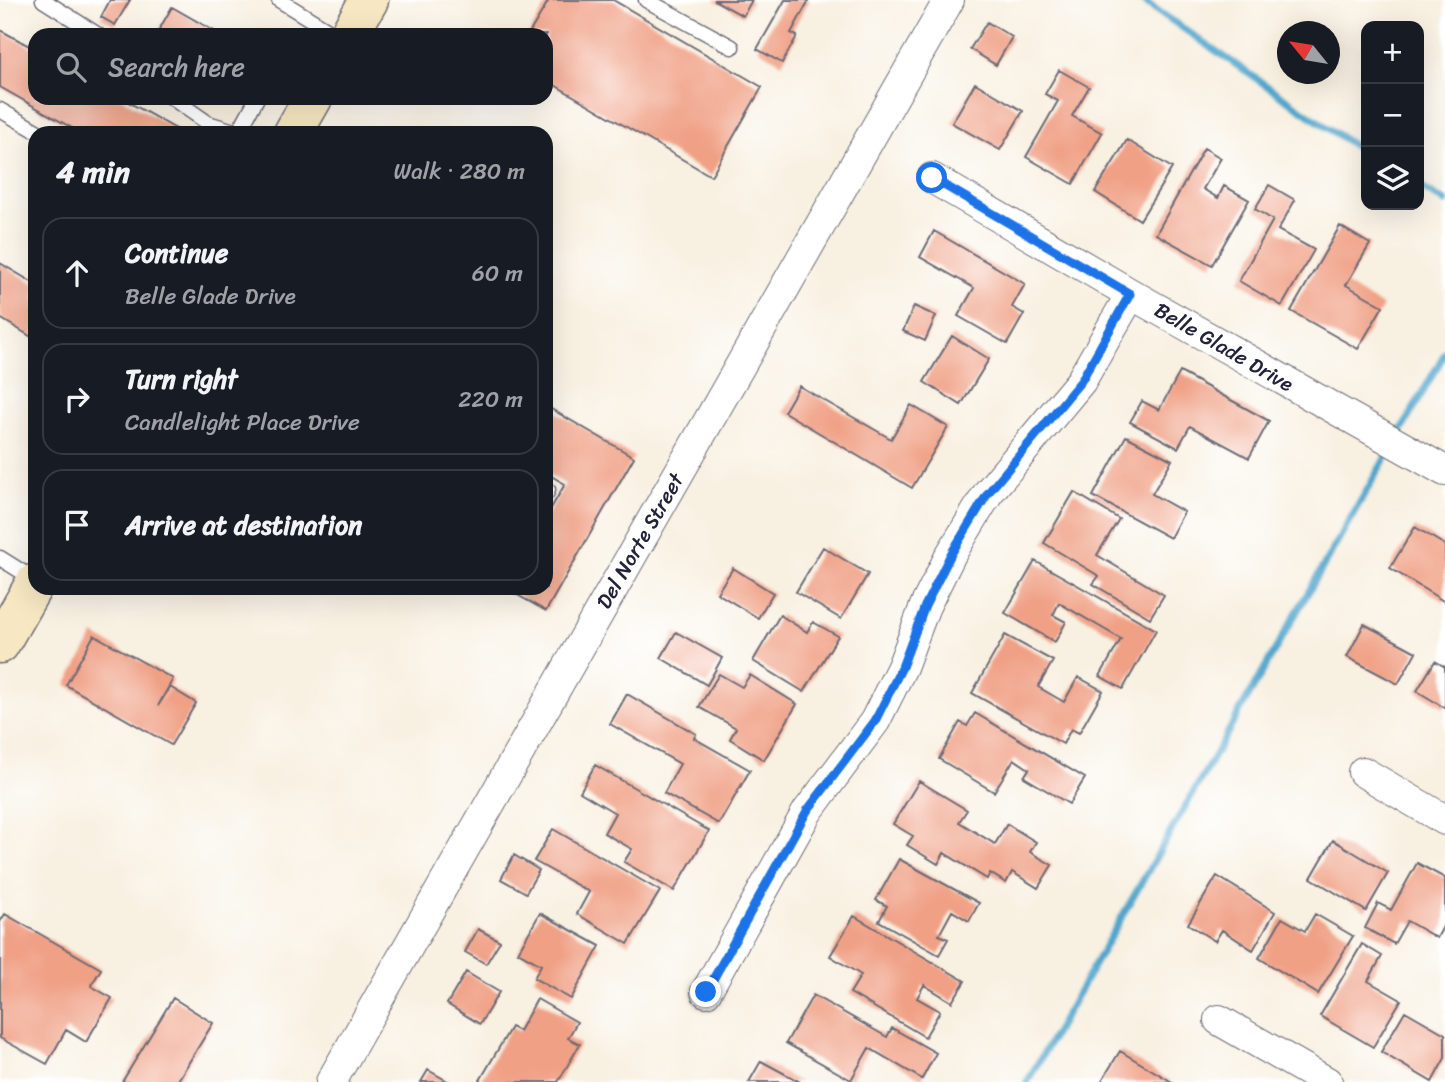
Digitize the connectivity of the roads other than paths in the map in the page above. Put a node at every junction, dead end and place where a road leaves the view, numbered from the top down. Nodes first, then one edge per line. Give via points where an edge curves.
1 (43, 0) edge
2 (279, 0) edge
3 (369, 0) edge
4 (646, 0) edge
5 (949, 0) edge
6 (87, 28) edge
7 (325, 28) edge
8 (353, 28) edge
9 (732, 47) dead end
10 (182, 105) edge
11 (253, 105) edge
12 (0, 110) edge
13 (28, 126) edge
14 (217, 126) edge
15 (241, 126) edge
16 (932, 178) dead end
17 (1130, 294) junction
18 (1433, 465) edge
19 (0, 558) edge
20 (28, 576) edge
21 (28, 594) edge
22 (0, 644) edge
23 (1363, 772) dead end
24 (1445, 820) edge
25 (706, 992) dead end
26 (1219, 1020) dead end
27 (331, 1082) edge
28 (1327, 1082) edge

1 - 6 lane
2 - 7 lane
3 - 8 main road
4 - 9 lane
5 - 27 street, Del Norte Street
10 - 14 lane
11 - 15 lane
12 - 13 lane
16 - 17 street, Belle Glade Drive
17 - 18 street, Belle Glade Drive
17 - 25 street via 1081,381 988,493 925,606 875,721 807,811
19 - 20 lane
21 - 22 main road
23 - 24 street
26 - 28 street

